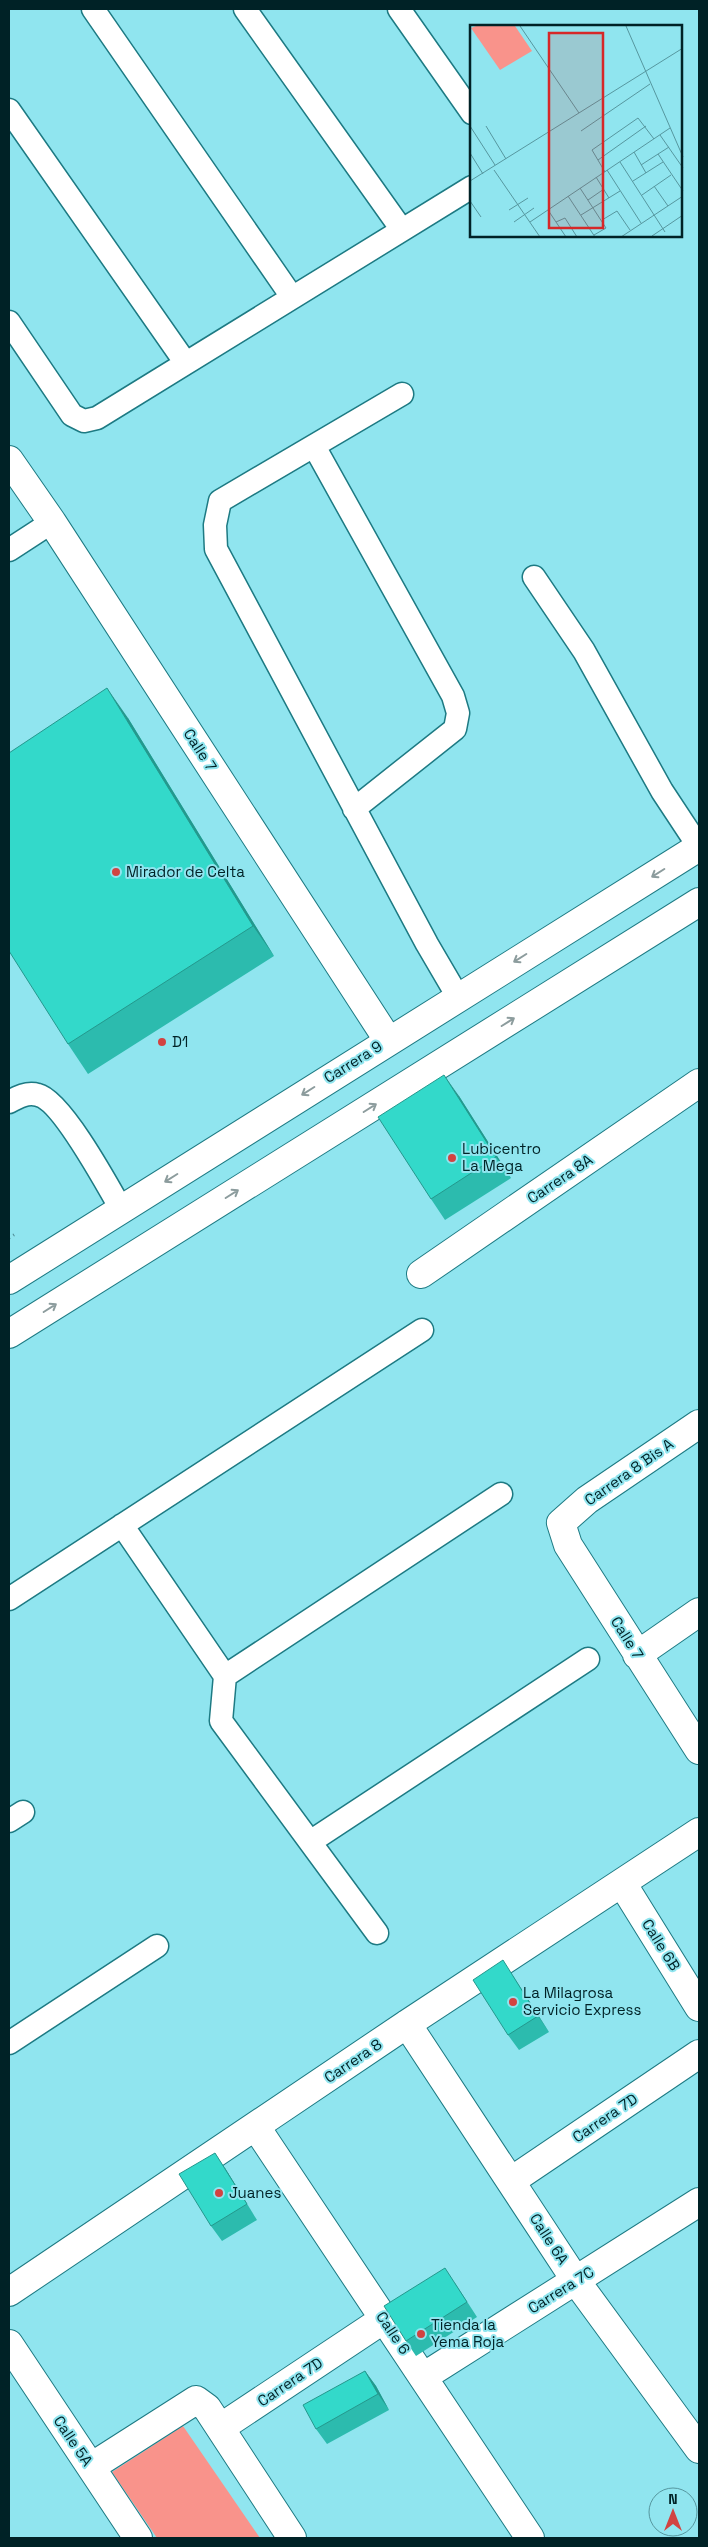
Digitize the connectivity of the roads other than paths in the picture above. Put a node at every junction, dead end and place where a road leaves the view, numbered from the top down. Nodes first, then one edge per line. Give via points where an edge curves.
1 (93, 9) edge
2 (245, 9) edge
3 (399, 9) edge
4 (9, 110) edge
5 (470, 110) edge
6 (470, 188) edge
7 (402, 230) junction
8 (292, 297) junction
9 (9, 322) edge
10 (185, 362) junction
11 (402, 394) dead end
12 (314, 446) junction
13 (9, 460) edge
14 (52, 522) junction
15 (9, 550) edge
16 (534, 578) dead end
17 (354, 808) junction
18 (699, 847) edge
19 (699, 902) edge
20 (458, 997) junction
21 (388, 1040) junction
22 (699, 1083) edge
23 (9, 1102) edge
24 (121, 1209) junction
25 (421, 1274) dead end
26 (9, 1280) edge
27 (422, 1330) dead end
28 (9, 1334) edge
29 (699, 1424) edge
30 (501, 1494) dead end
31 (561, 1523) joint
32 (122, 1525) junction
33 (9, 1599) edge
34 (699, 1612) edge
35 (637, 1655) junction
36 (588, 1659) dead end
37 (225, 1676) junction
38 (699, 1750) edge
39 (699, 1832) edge
40 (310, 1842) junction
41 (622, 1883) junction
42 (377, 1933) dead end
43 (157, 1946) dead end
44 (699, 2007) edge
45 (407, 2024) junction
46 (9, 2043) edge
47 (699, 2054) edge
48 (256, 2127) junction
49 (511, 2181) junction
50 (699, 2202) edge
51 (576, 2281) junction
52 (9, 2292) edge
53 (384, 2319) junction
54 (9, 2344) edge
55 (423, 2377) junction
56 (220, 2428) junction
57 (699, 2446) edge
58 (91, 2467) junction
59 (138, 2538) edge
60 (292, 2538) edge
61 (530, 2538) edge

1 - 8 lane
2 - 7 lane
3 - 5 lane
4 - 10 lane
6 - 7 lane
7 - 8 lane
8 - 10 lane
9 - 10 lane via 72,415 84,421 97,418
11 - 12 lane
12 - 17 lane via 453,696 458,713 455,729
12 - 17 lane via 220,501 215,525 216,549
13 - 14 street, Calle 7
14 - 15 lane
14 - 21 street, Calle 7
16 - 18 lane via 584,651 662,791
17 - 20 lane
18 -> 20 street, Carrera 9
28 -> 19 street
20 - 21 street, Carrera 9
21 -> 24 street, Carrera 9
22 - 25 street, Carrera 8A
23 - 24 lane via 24,1094 39,1095 54,1105
24 - 26 street, Carrera 9
27 - 32 lane
29 - 31 street, Carrera 8 Bis A via 587,1500
30 - 37 lane
31 - 35 street, Calle 7 via 568,1546
32 - 33 lane
32 - 37 lane
34 - 35 street
35 - 38 street, Calle 7
36 - 40 lane
37 - 40 lane via 221,1721
39 - 41 street, Carrera 8
40 - 42 lane
41 - 44 street, Calle 6B
41 - 45 street, Carrera 8
43 - 46 lane
45 - 48 street, Carrera 8
45 - 49 street, Calle 6A
47 - 49 street, Carrera 7D
48 - 52 street, Carrera 8
48 - 53 street, Calle 6
49 - 51 street, Calle 6A
50 - 51 street, Carrera 7C
51 - 55 street, Carrera 7C
51 - 57 street, Calle 6A
53 - 55 street, Calle 6
53 - 56 street, Carrera 7D
54 - 58 street, Calle 5A
55 - 61 street, Calle 6
56 - 58 street via 207,2408 196,2400
56 - 60 street
58 - 59 street, Calle 5A

